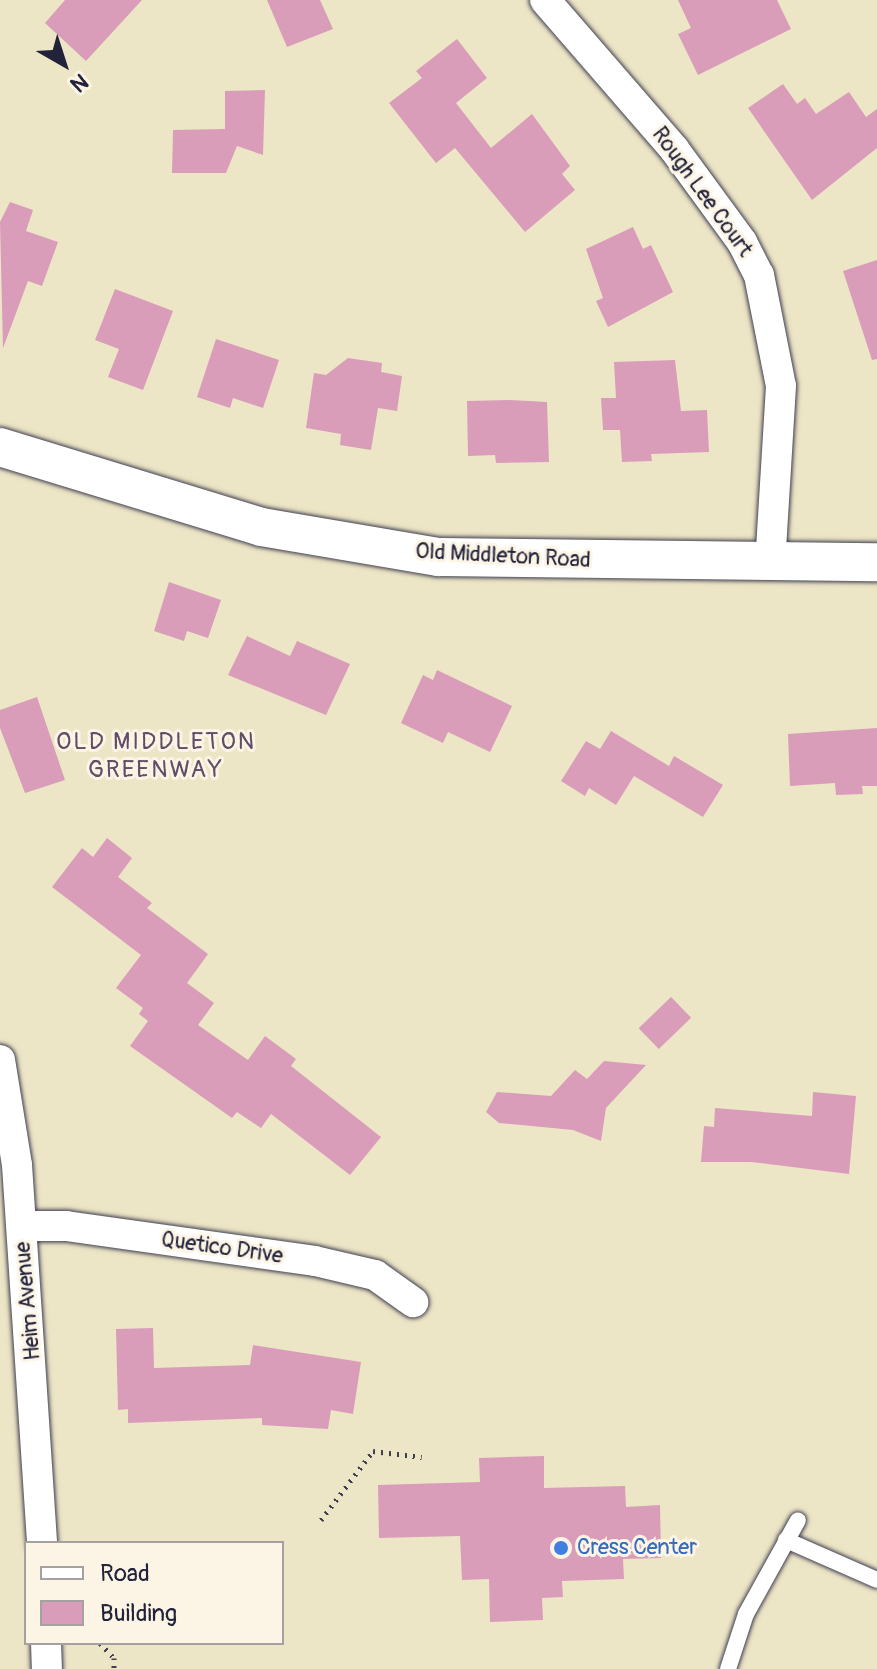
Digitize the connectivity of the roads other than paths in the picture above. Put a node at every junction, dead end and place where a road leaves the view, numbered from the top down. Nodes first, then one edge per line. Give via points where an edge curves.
1 (545, 0) edge
2 (0, 447) edge
3 (877, 562) edge
4 (770, 564) junction
5 (0, 1060) edge
6 (22, 1226) junction
7 (413, 1302) dead end
8 (798, 1520) dead end
9 (786, 1540) junction
10 (42, 1541) edge
11 (877, 1580) edge
12 (46, 1645) edge
13 (47, 1669) edge
14 (728, 1669) edge

1 - 4 street, Rough Lee Court via 674,149 742,242 759,275 781,386
2 - 4 street, Old Middleton Road via 261,527 438,557
3 - 4 street, Old Middleton Road
5 - 6 street, Heim Avenue
6 - 7 street, Quetico Drive via 66,1226 315,1261 375,1275
6 - 10 street, Heim Avenue
8 - 9 lane
9 - 11 lane
9 - 14 lane via 746,1614
12 - 13 street

